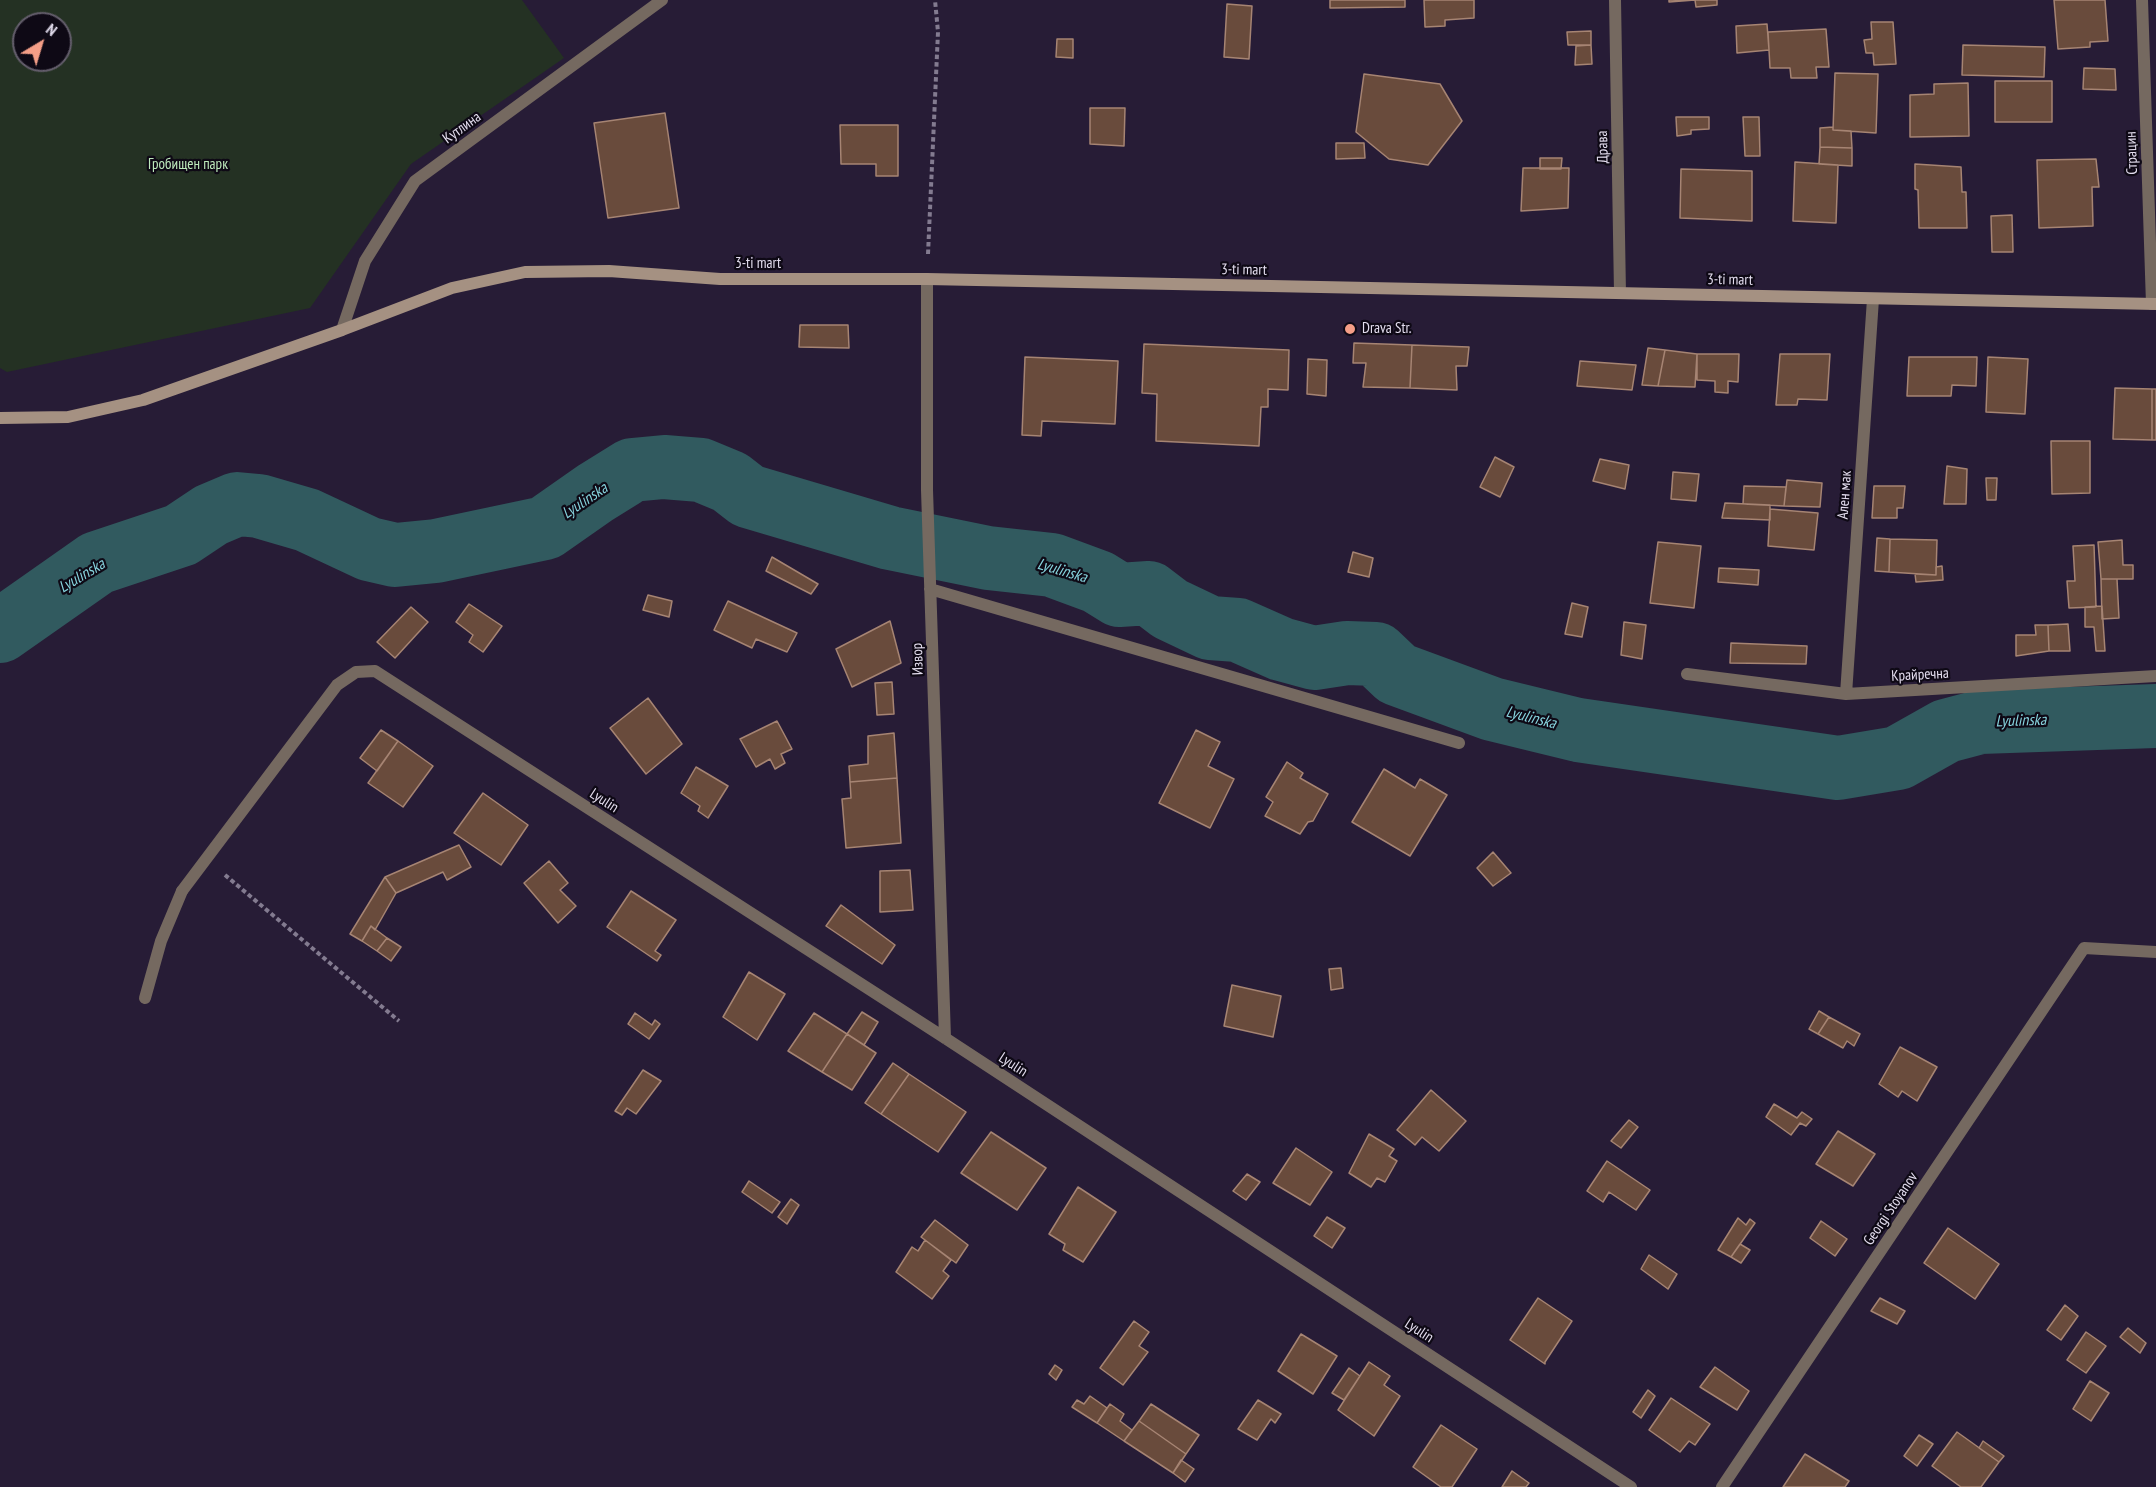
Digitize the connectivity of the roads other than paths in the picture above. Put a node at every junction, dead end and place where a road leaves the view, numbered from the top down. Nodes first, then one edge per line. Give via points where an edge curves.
1 (662, 0) edge
2 (1615, 0) edge
3 (2142, 0) edge
4 (927, 279) junction
5 (1620, 293) junction
6 (1874, 299) junction
7 (2154, 304) edge
8 (342, 330) junction
9 (0, 418) edge
10 (930, 589) junction
11 (1687, 674) dead end
12 (2156, 676) edge
13 (1846, 694) junction
14 (1459, 743) dead end
15 (2156, 952) edge
16 (145, 998) dead end
17 (945, 1038) junction
18 (1631, 1487) edge
19 (1722, 1487) edge

1 - 8 street, Кутлина via 415,181 365,261
2 - 5 street, Драва
3 - 7 street, Страцин
4 - 5 street, 3-ti mart
4 - 8 street, 3-ti mart via 720,279 609,271 525,272 452,288
4 - 10 street, Извор
5 - 6 street, 3-ti mart
6 - 7 street, 3-ti mart
6 - 13 street, Ален мак
8 - 9 street, 3-ti mart via 143,400 68,417
10 - 14 street
10 - 17 street, Извор
11 - 13 street, Крайречна
12 - 13 street, Крайречна
15 - 19 street, Georgi Stoyanov via 2084,948
16 - 17 street, Lyulin via 161,940 182,891 337,685 356,672 375,671
17 - 18 street, Lyulin

